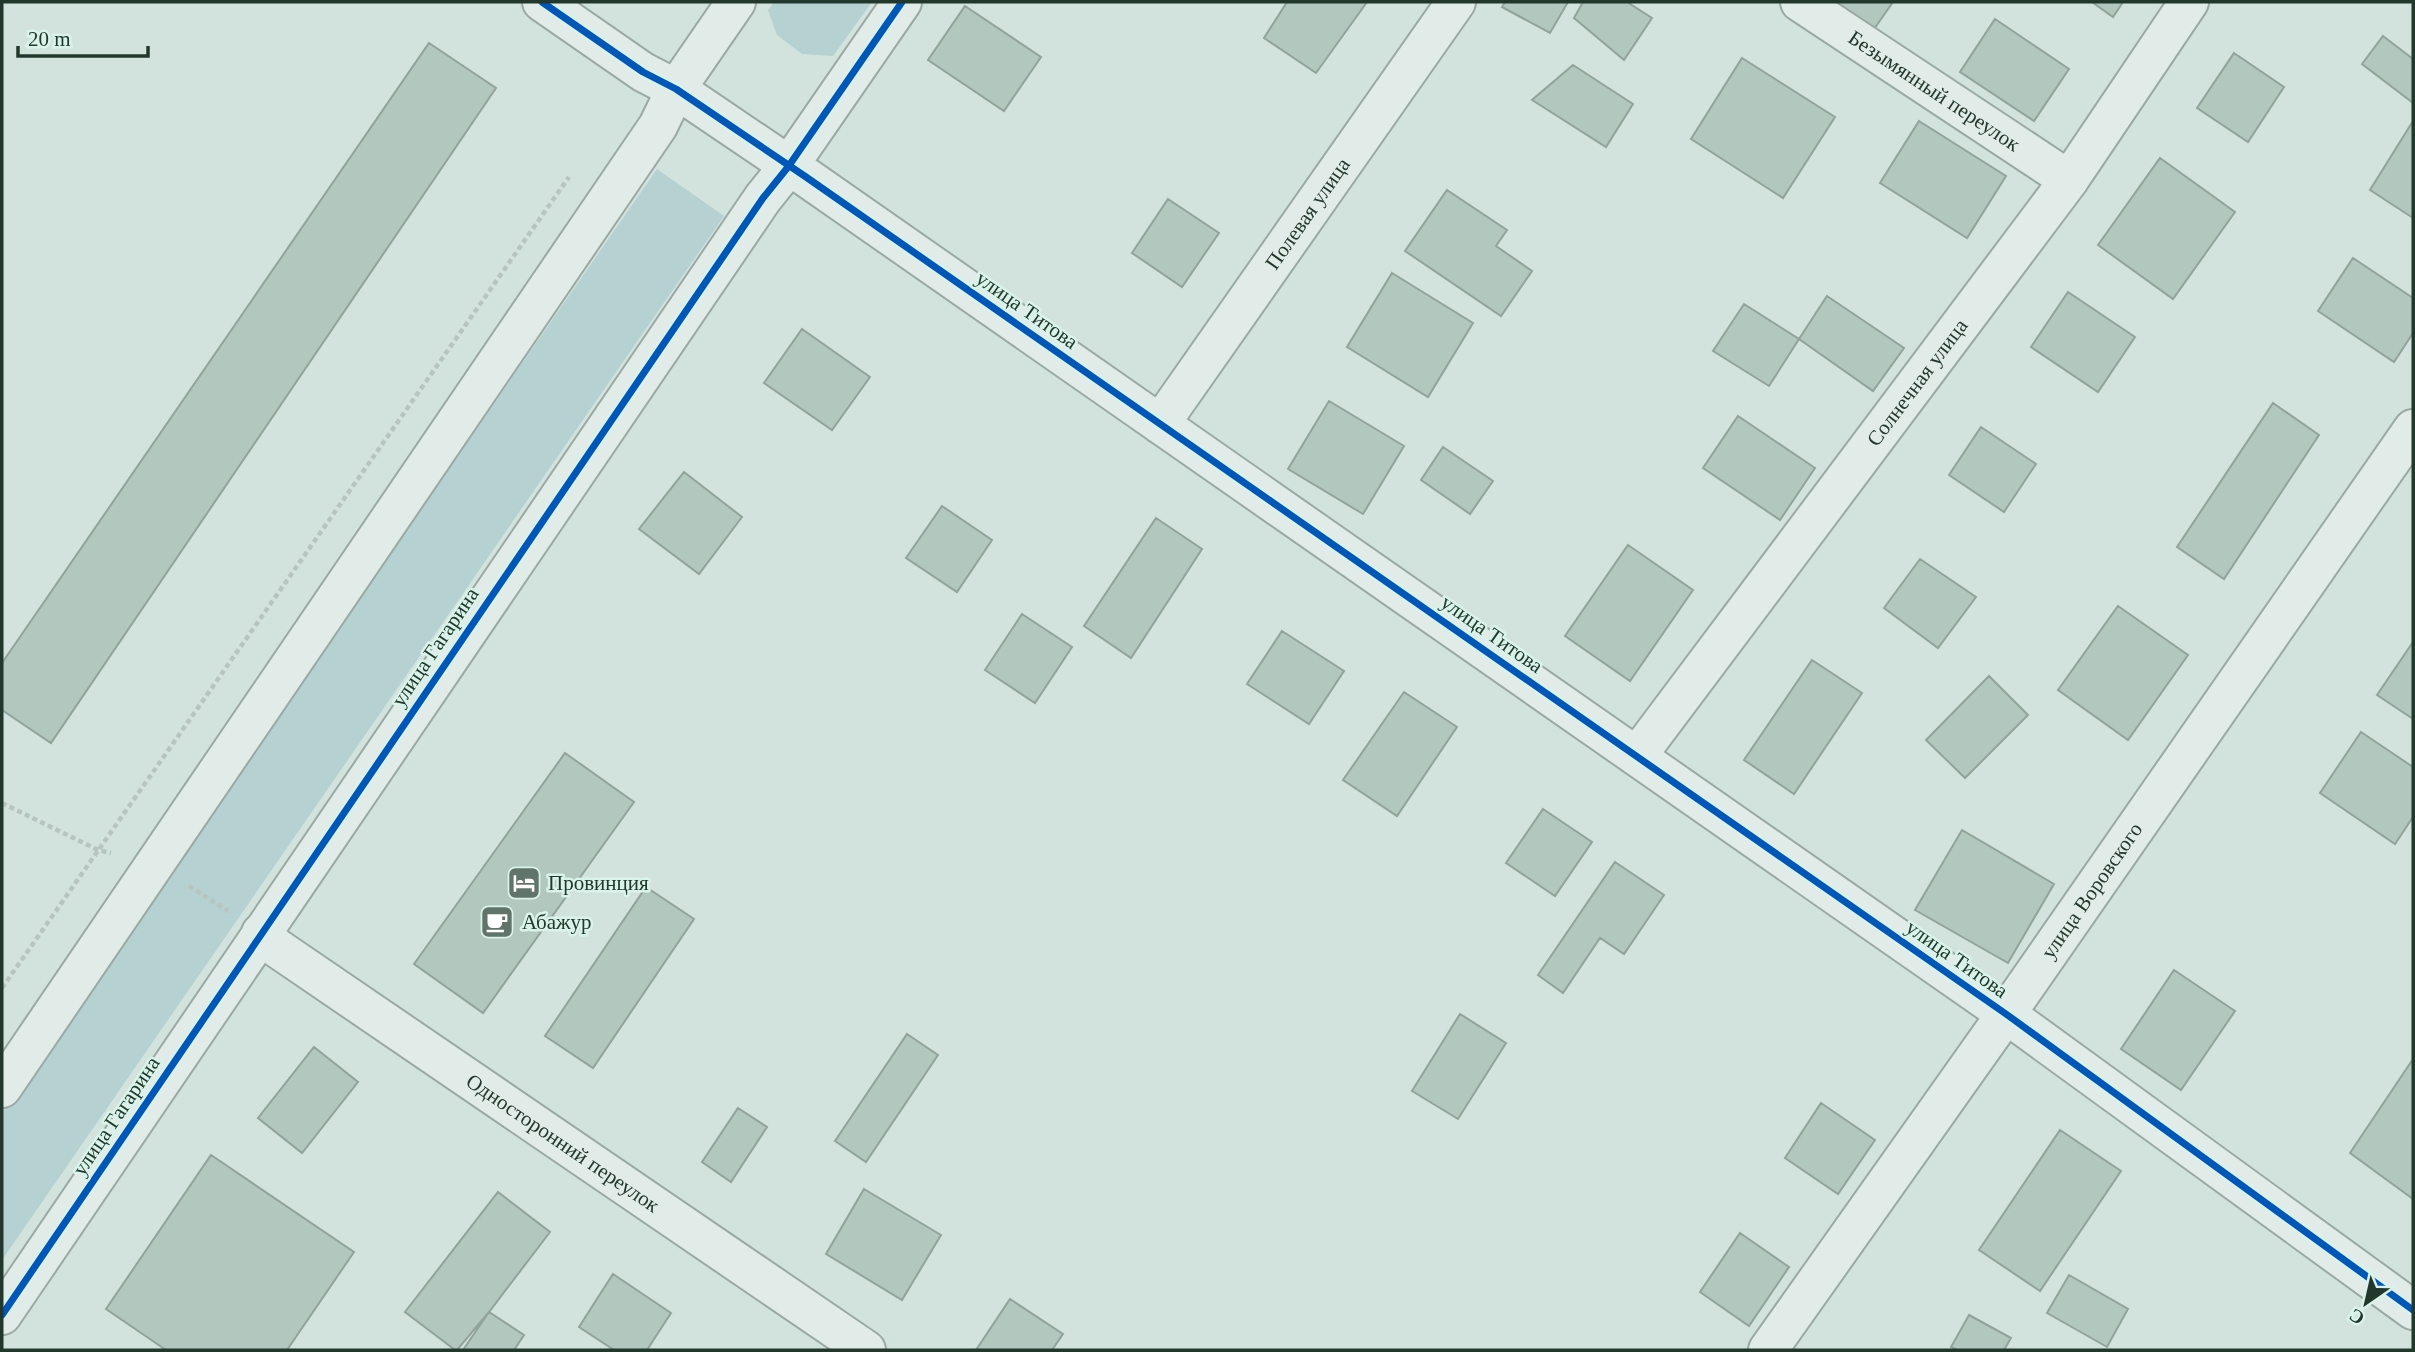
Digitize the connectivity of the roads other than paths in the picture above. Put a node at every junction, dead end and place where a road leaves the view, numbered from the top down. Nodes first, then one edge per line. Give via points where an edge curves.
1 (542, 2) edge
2 (736, 2) edge
3 (902, 2) edge
4 (1456, 2) edge
5 (1800, 2) edge
6 (2189, 2) edge
7 (676, 89) junction
8 (788, 167) junction
9 (2068, 180) junction
10 (1160, 424) junction
11 (2413, 429) edge
12 (1637, 756) junction
13 (261, 933) junction
14 (2006, 1014) junction
15 (2, 1088) edge
16 (2413, 1310) edge
17 (2, 1315) edge
18 (866, 1350) edge
19 (1768, 1350) edge

1 - 7 street, улица Титова via 643,72
2 - 7 street
3 - 8 street, улица Гагарина
4 - 10 street, Полевая улица
5 - 9 street, Безымянный переулок
6 - 9 street, Солнечная улица
7 - 8 street, улица Титова
7 - 15 street via 658,126
8 - 10 street, улица Титова
8 - 13 street, улица Гагарина
9 - 12 street, Солнечная улица
10 - 12 street, улица Титова
11 - 14 street, улица Воровского
12 - 14 street, улица Титова
13 - 17 street, улица Гагарина
13 - 18 street, Односторонний переулок
14 - 16 street, улица Титова
14 - 19 street, улица Воровского

